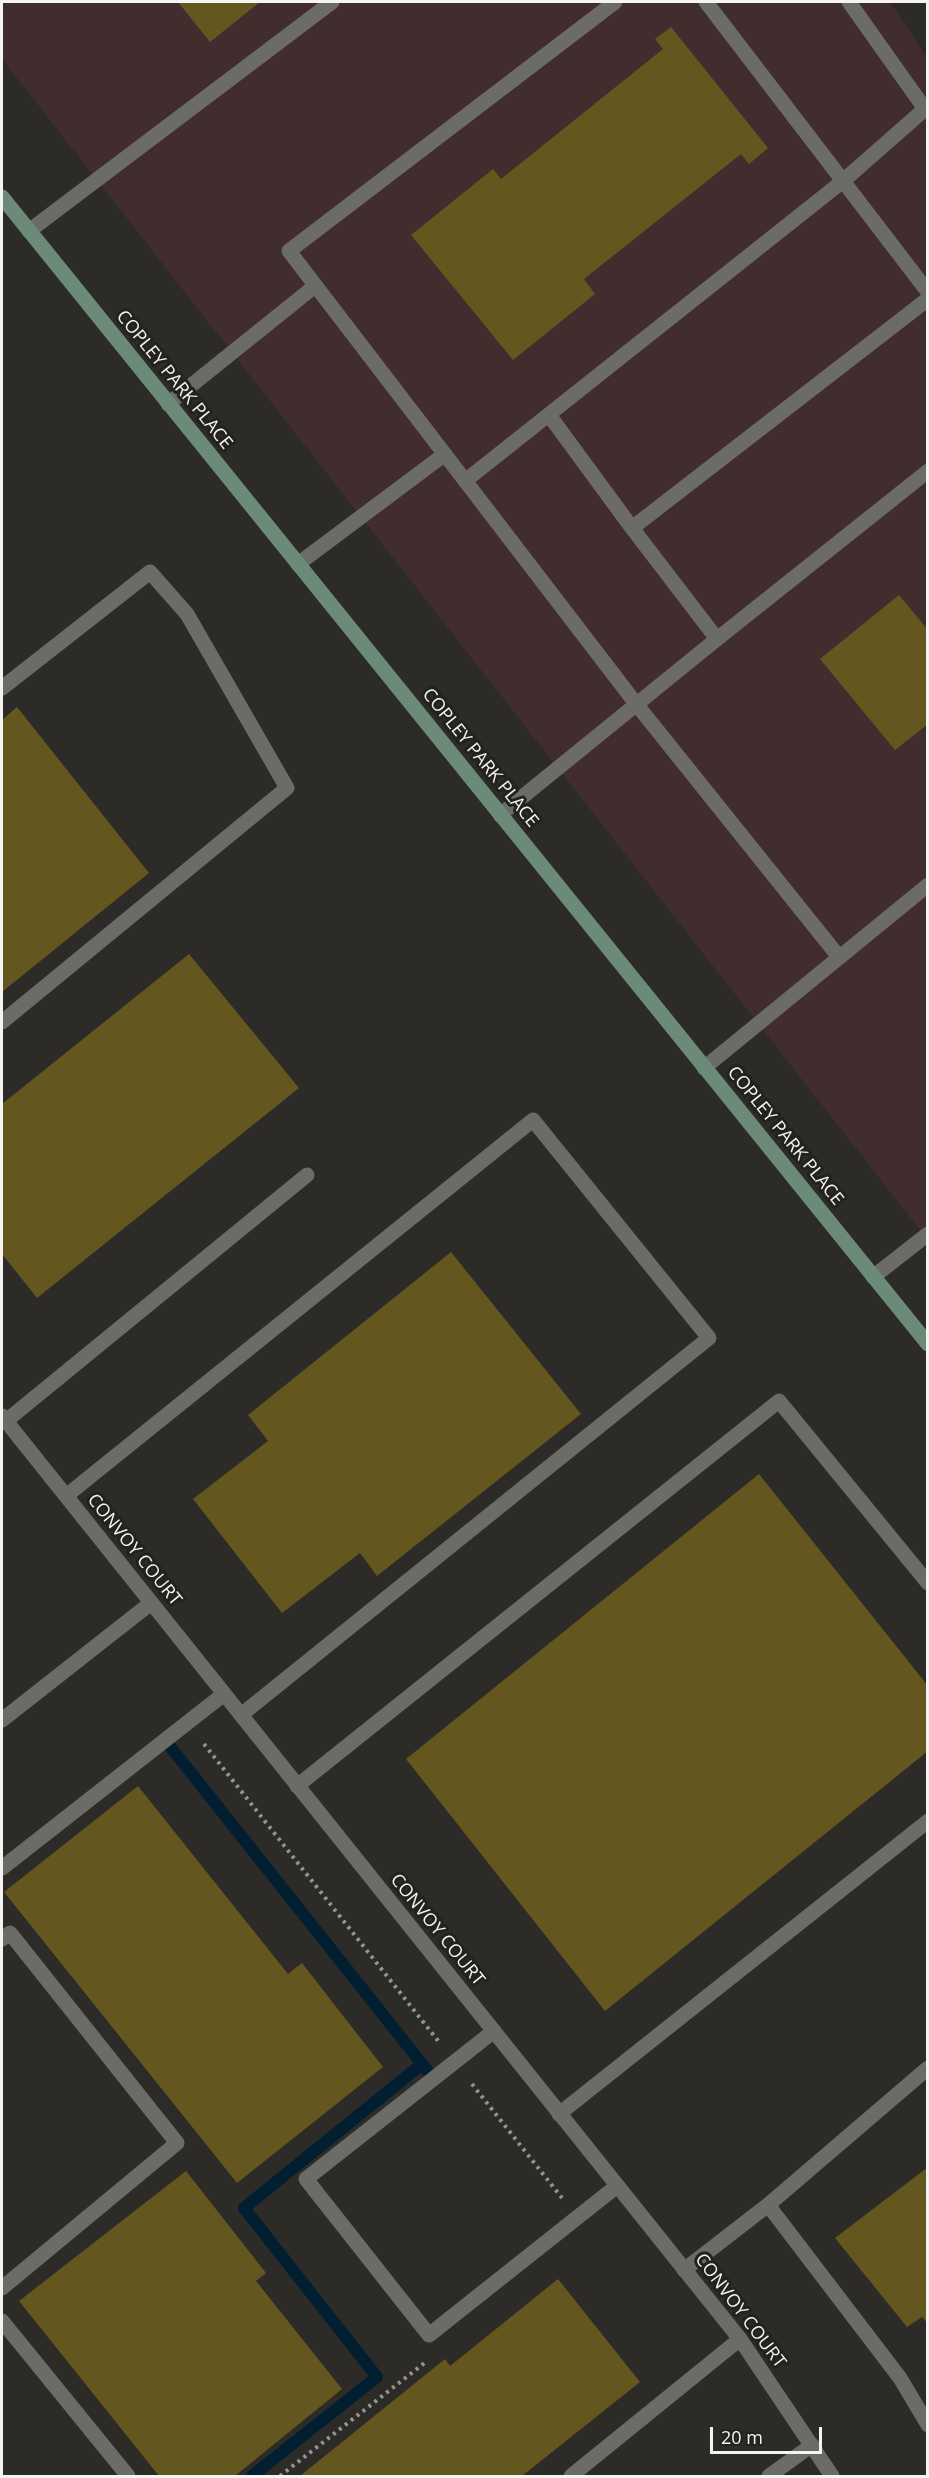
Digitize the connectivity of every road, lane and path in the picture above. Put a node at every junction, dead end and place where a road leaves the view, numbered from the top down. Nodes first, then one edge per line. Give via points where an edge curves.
1 (332, 2) edge
2 (615, 2) edge
3 (706, 2) edge
4 (849, 2) edge
5 (843, 181) junction
6 (2, 197) edge
7 (29, 231) junction
8 (315, 286) junction
9 (927, 292) edge
10 (927, 299) edge
11 (168, 404) junction
12 (549, 415) junction
13 (445, 454) junction
14 (927, 471) edge
15 (465, 481) junction
16 (632, 528) junction
17 (298, 564) junction
18 (717, 639) junction
19 (2, 688) edge
20 (637, 705) junction
21 (500, 815) junction
22 (927, 885) edge
23 (839, 957) junction
24 (2, 1022) edge
25 (704, 1068) junction
26 (307, 1175) dead end
27 (927, 1234) edge
28 (873, 1277) junction
29 (927, 1344) edge
30 (4, 1418) edge
31 (66, 1496) junction
32 (927, 1583) edge
33 (151, 1603) junction
34 (224, 1694) junction
35 (241, 1715) junction
36 (2, 1720) edge
37 (187, 1723) junction
38 (297, 1786) junction
39 (927, 1821) edge
40 (2, 1868) edge
41 (2, 1940) edge
42 (494, 2031) junction
43 (455, 2062) junction
44 (927, 2068) edge
45 (560, 2114) junction
46 (617, 2186) junction
47 (768, 2205) junction
48 (684, 2270) junction
49 (2, 2288) edge
50 (2, 2321) edge
51 (740, 2339) junction
52 (927, 2425) edge
53 (812, 2445) junction
54 (128, 2476) edge
55 (572, 2476) edge
56 (769, 2476) edge
57 (832, 2476) edge

1 - 7 street
2 - 8 street via 289,251
3 - 5 street
4 - 5 street via 926,110
5 - 9 street
5 - 12 street
6 - 7 main road, COPLEY PARK PLACE
7 - 11 main road, COPLEY PARK PLACE
8 - 11 street
8 - 13 street
10 - 16 street
11 - 17 main road, COPLEY PARK PLACE
12 - 15 street
12 - 16 street
13 - 15 street
13 - 17 street
14 - 18 street
15 - 20 street
16 - 18 street
17 - 21 main road, COPLEY PARK PLACE
18 - 20 street
19 - 24 street via 150,572 187,614 287,788
20 - 21 street
20 - 23 street
21 - 25 main road, COPLEY PARK PLACE
22 - 23 street
23 - 25 street
25 - 28 main road, COPLEY PARK PLACE
26 - 30 street
27 - 28 street
28 - 29 main road, COPLEY PARK PLACE
30 - 31 street, CONVOY COURT
31 - 33 street, CONVOY COURT
31 - 35 street via 533,1120 709,1338
32 - 38 street via 778,1401
33 - 34 street, CONVOY COURT
33 - 36 street
34 - 35 street, CONVOY COURT
34 - 37 street
35 - 38 street, CONVOY COURT
37 - 40 street
37 - 43 path
38 - 42 street, CONVOY COURT
39 - 45 street
41 - 49 street via 10,1933 177,2143
42 - 43 street
42 - 45 street, CONVOY COURT
43 - 46 street via 306,2179 429,2335
44 - 47 street
45 - 46 street, CONVOY COURT
46 - 48 street, CONVOY COURT
47 - 48 street
47 - 52 street via 900,2378
48 - 51 street, CONVOY COURT
50 - 54 street
51 - 53 street, CONVOY COURT
51 - 55 street
53 - 56 street
53 - 57 street, CONVOY COURT

